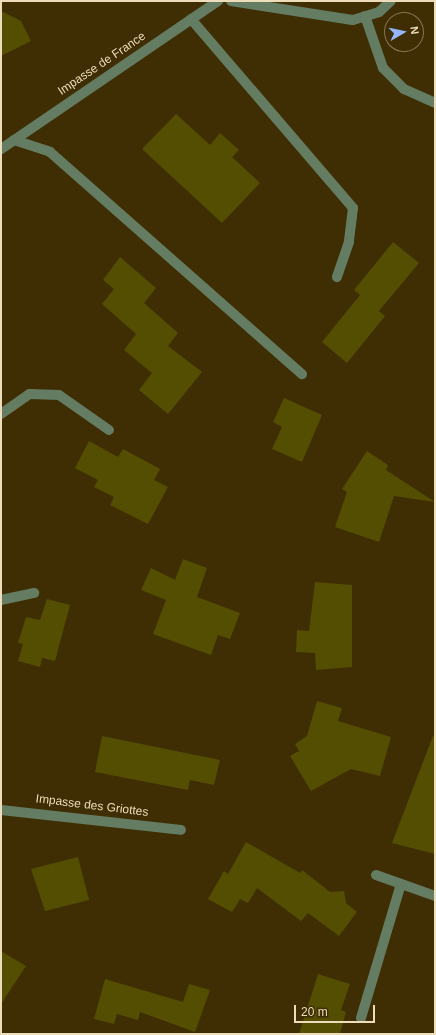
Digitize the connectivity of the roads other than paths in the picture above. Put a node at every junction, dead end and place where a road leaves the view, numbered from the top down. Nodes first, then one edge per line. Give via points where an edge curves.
1 (218, 1) edge
2 (231, 1) edge
3 (391, 1) edge
4 (365, 16) junction
5 (191, 19) junction
6 (435, 103) edge
7 (14, 140) junction
8 (1, 149) edge
9 (337, 277) dead end
10 (302, 374) dead end
11 (1, 414) edge
12 (109, 430) dead end
13 (34, 593) dead end
14 (1, 600) edge
15 (1, 810) edge
16 (181, 830) dead end
17 (376, 875) dead end
18 (401, 884) junction
19 (435, 896) edge
20 (361, 1018) dead end

1 - 5 street, Impasse de France
2 - 4 street via 353,20
3 - 4 street via 379,12
4 - 6 street via 383,68 404,89
5 - 7 street, Impasse de France
5 - 9 street via 353,208 350,242
7 - 8 street, Impasse de France
7 - 10 street via 50,152
11 - 12 street via 30,394 59,395
13 - 14 street
15 - 16 street, Impasse des Griottes
17 - 18 street
18 - 19 street
18 - 20 street

